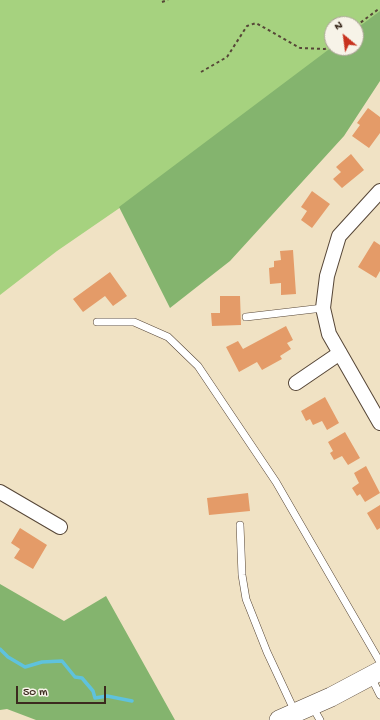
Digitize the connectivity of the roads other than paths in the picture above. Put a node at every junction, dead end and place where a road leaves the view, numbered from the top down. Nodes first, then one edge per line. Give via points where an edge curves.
1 (380, 191) edge
2 (323, 308) junction
3 (246, 317) dead end
4 (97, 322) dead end
5 (340, 354) junction
6 (296, 383) dead end
7 (380, 423) edge
8 (0, 492) edge
9 (240, 525) dead end
10 (60, 527) dead end
11 (377, 670) edge
12 (380, 695) edge
13 (301, 715) edge

1 - 2 street via 339,236 327,276
2 - 3 lane
2 - 5 street via 329,334
4 - 11 lane via 134,322 141,325 168,337 198,366 276,482
5 - 6 street
5 - 7 street
8 - 10 street
9 - 13 lane via 242,575 246,599 267,652
11 - 12 lane
11 - 13 main road

